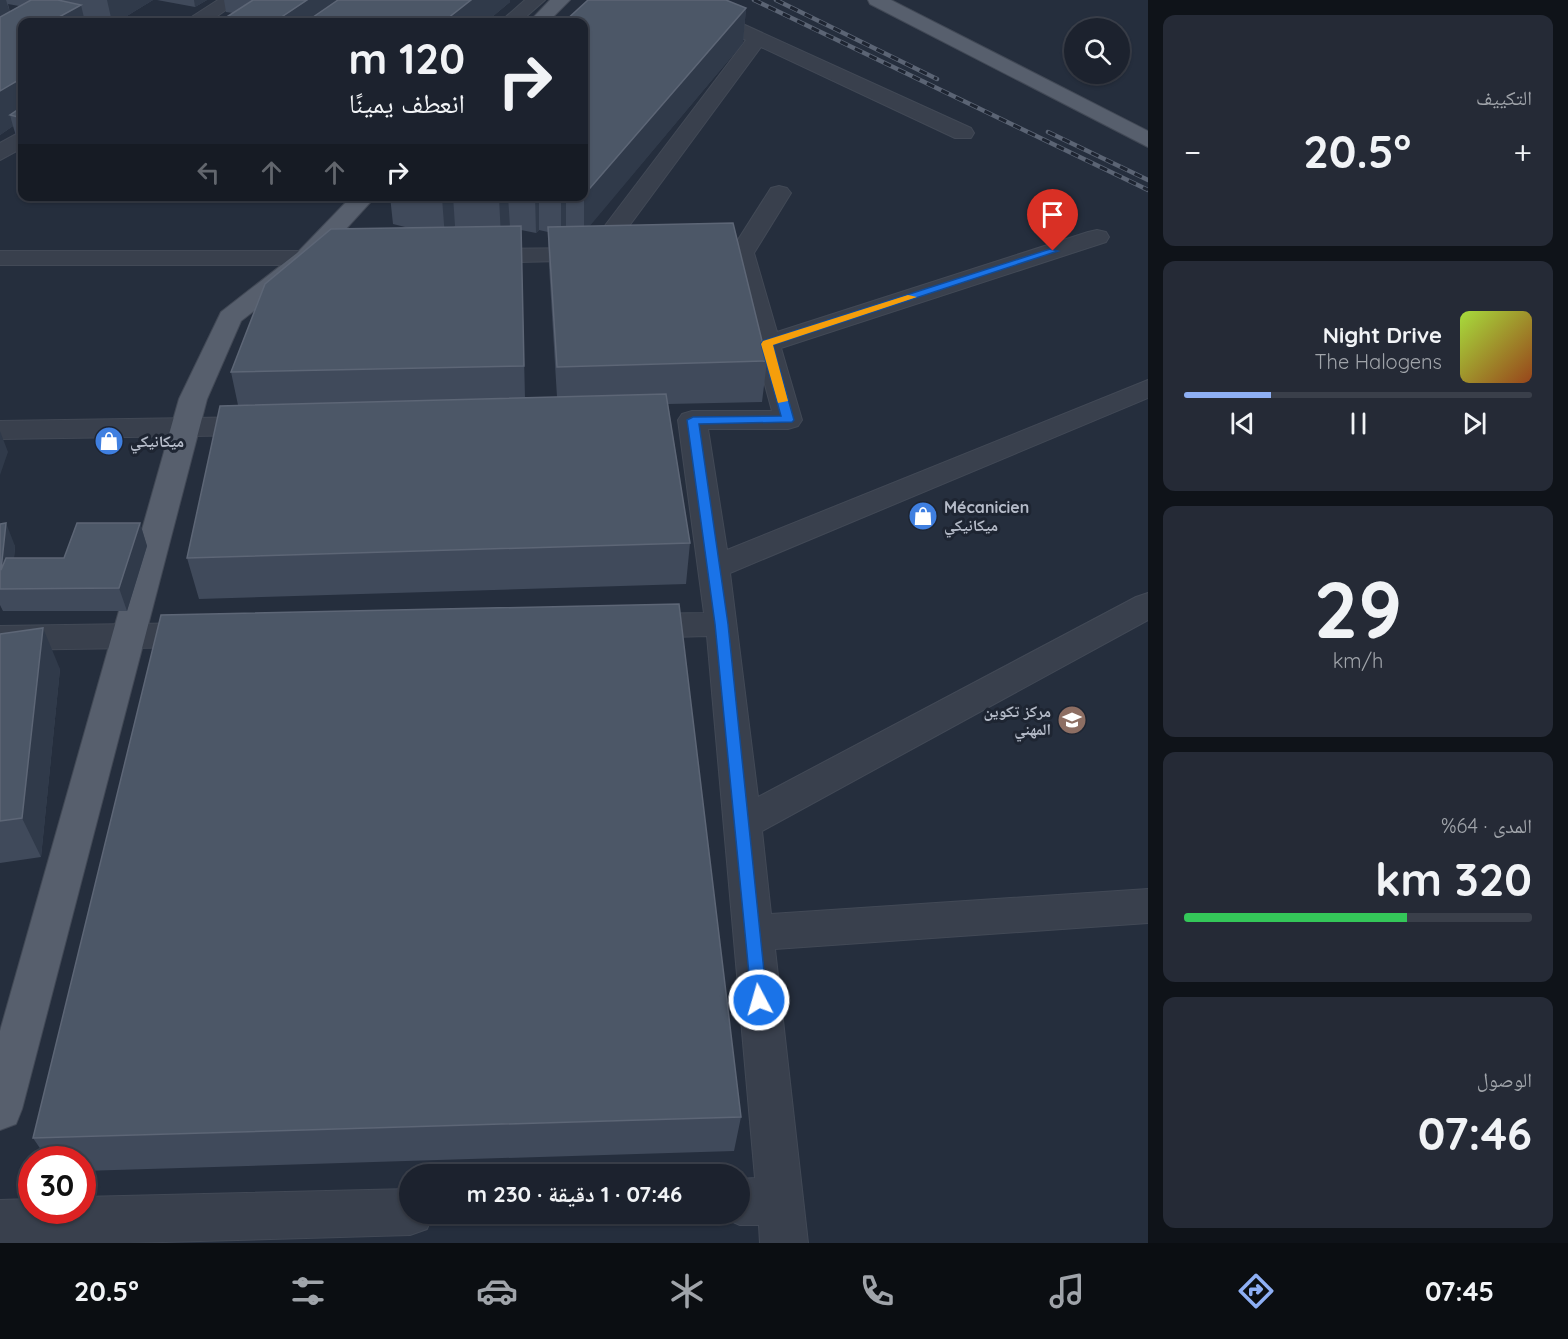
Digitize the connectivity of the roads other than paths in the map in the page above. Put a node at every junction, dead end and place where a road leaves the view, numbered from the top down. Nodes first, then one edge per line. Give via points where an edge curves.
1 (231, 0) edge
2 (536, 0) edge
3 (561, 0) edge
4 (675, 0) edge
5 (877, 0) edge
6 (203, 18) edge
7 (514, 18) edge
8 (542, 18) edge
9 (758, 38) junction
10 (963, 133) dead end
11 (1148, 140) edge
12 (18, 141) edge
13 (0, 153) edge
14 (779, 193) dead end
15 (360, 201) edge
16 (1097, 237) dead end
17 (742, 253) junction
18 (629, 254) edge
19 (663, 254) edge
20 (595, 255) junction
21 (444, 256) edge
22 (0, 258) edge
23 (306, 258) junction
24 (363, 258) edge
25 (767, 344) junction
26 (1148, 388) edge
27 (280, 426) edge
28 (186, 427) junction
29 (0, 430) edge
30 (713, 568) junction
31 (1148, 605) edge
32 (722, 624) junction
33 (603, 627) edge
34 (223, 634) edge
35 (128, 636) junction
36 (0, 638) edge
37 (741, 824) junction
38 (1148, 906) edge
39 (752, 933) junction
40 (0, 1109) edge
41 (399, 1212) edge
42 (768, 1216) edge
43 (0, 1223) edge

1 - 6 street
2 - 7 street
3 - 8 main road
4 - 9 street
5 - 11 main road
9 - 10 street
9 - 20 street
12 - 13 street
14 - 17 street
15 - 23 main road
16 - 25 street
17 - 19 street
17 - 25 street
18 - 20 street
20 - 21 street
22 - 23 street
23 - 24 street
23 - 28 main road via 230,317 193,399
25 - 30 street via 788,420 681,420
26 - 30 street
27 - 28 street
28 - 29 street
28 - 35 main road
30 - 32 street
31 - 37 street
32 - 33 street
32 - 37 street
34 - 35 street
35 - 36 street
35 - 40 main road
37 - 39 street
38 - 39 street
39 - 42 street
41 - 43 street

